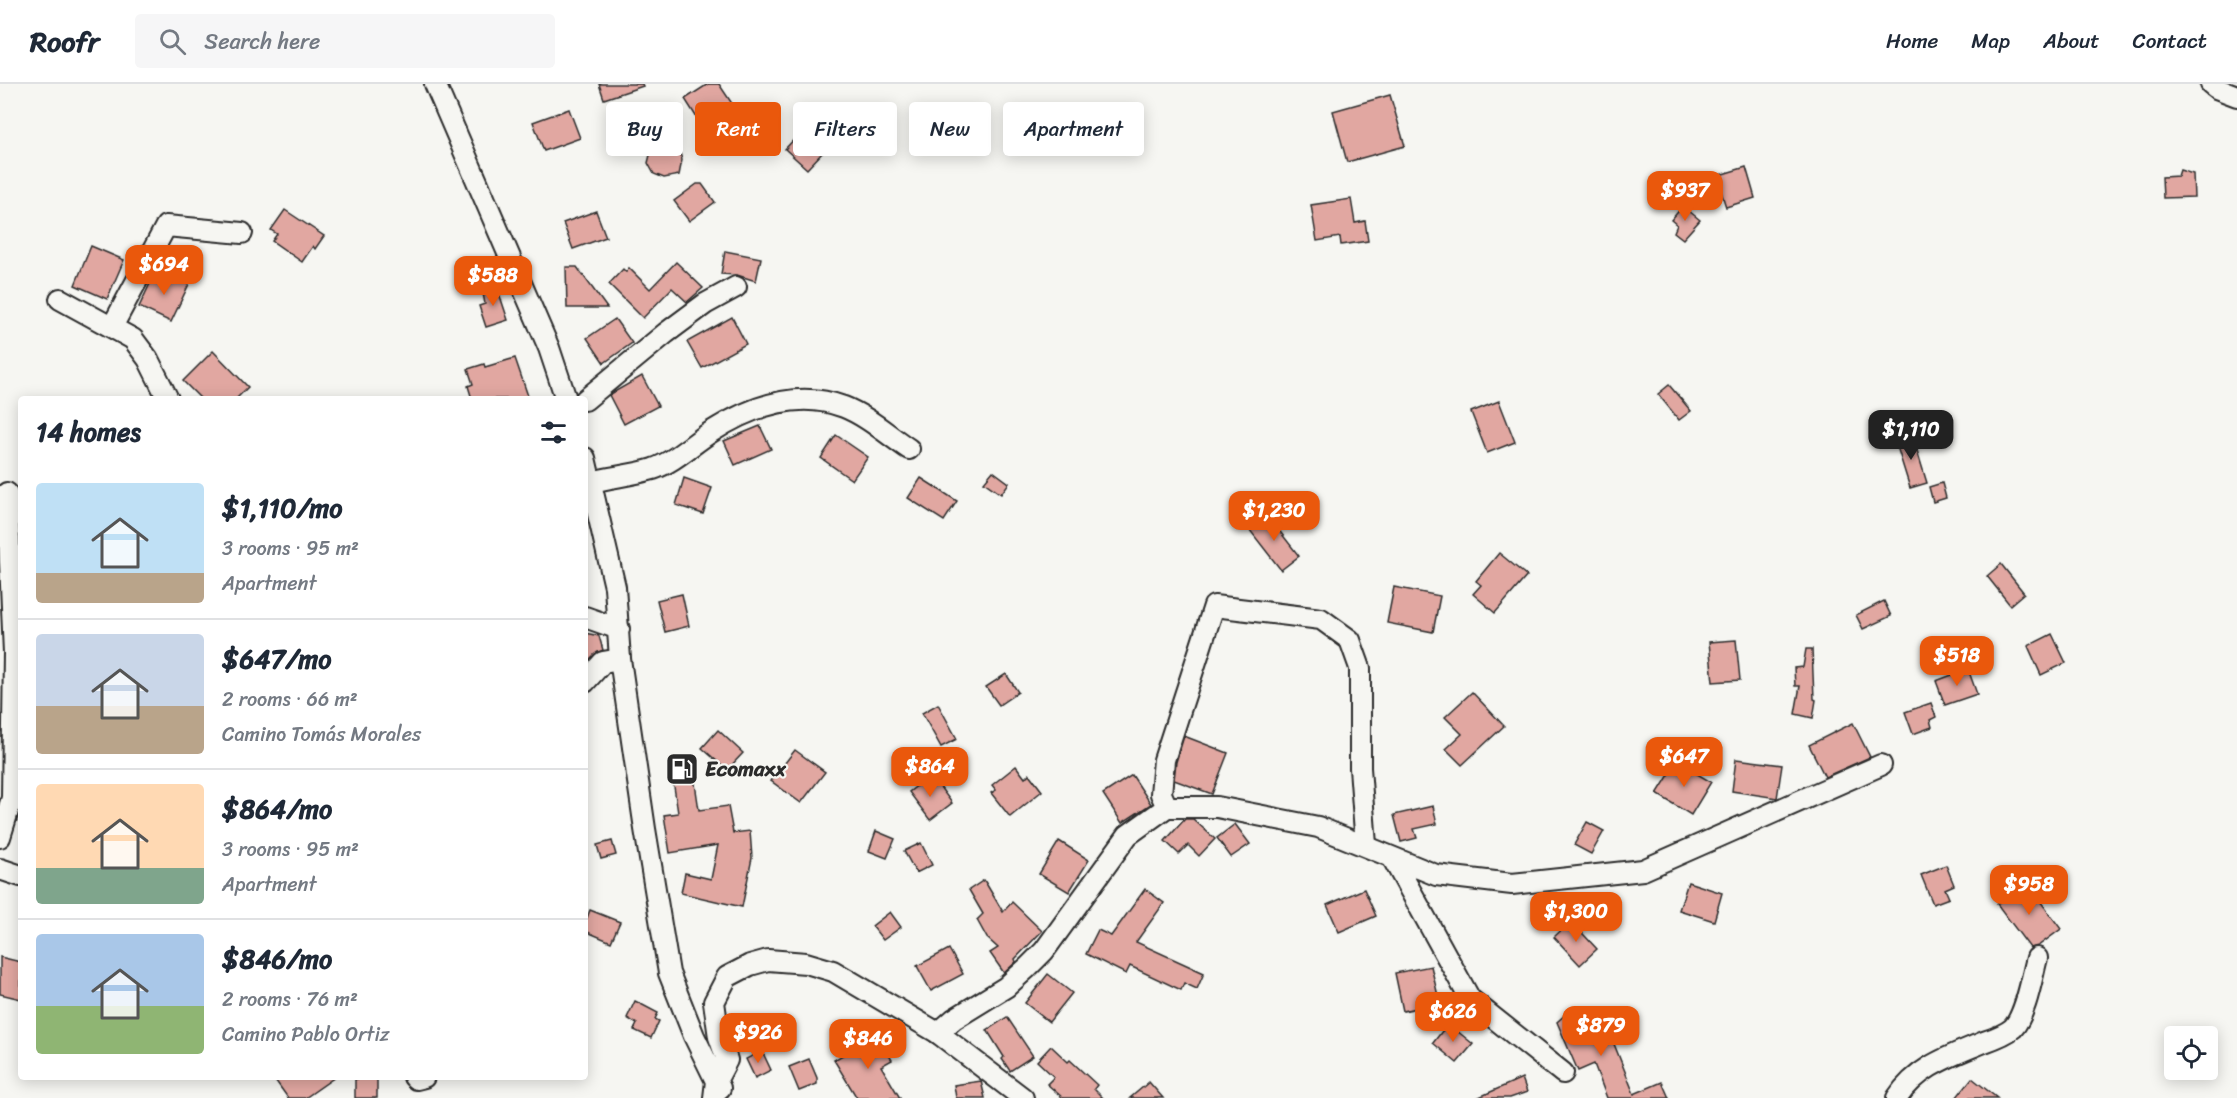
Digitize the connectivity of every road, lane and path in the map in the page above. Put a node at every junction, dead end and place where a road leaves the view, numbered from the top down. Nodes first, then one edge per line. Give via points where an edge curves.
1 (435, 84) edge
2 (2211, 84) edge
3 (2237, 96) edge
4 (242, 232) dead end
5 (736, 287) dead end
6 (60, 299) dead end
7 (112, 327) junction
8 (166, 396) edge
9 (565, 396) edge
10 (588, 397) edge
11 (909, 449) dead end
12 (588, 470) edge
13 (591, 482) junction
14 (9, 493) edge
15 (588, 618) edge
16 (618, 628) junction
17 (620, 659) junction
18 (588, 679) edge
19 (1881, 765) dead end
20 (1167, 807) junction
21 (0, 837) edge
22 (1366, 845) junction
23 (1393, 859) junction
24 (0, 869) edge
25 (18, 875) edge
26 (2037, 958) dead end
27 (938, 1033) junction
28 (1563, 1073) dead end
29 (719, 1092) edge
30 (1023, 1098) edge
31 (1897, 1098) edge

1 - 9 street via 549,348
2 - 3 street
4 - 7 street via 166,226
5 - 10 street via 690,315
6 - 7 street
7 - 8 street via 133,339
11 - 13 street via 844,407 811,399 763,405 736,415 654,468
12 - 13 street
13 - 16 street via 615,587
14 - 21 street via 14,653 12,798
15 - 16 street
16 - 17 street
17 - 18 street via 603,662
17 - 29 street via 669,973
19 - 23 street via 1643,870 1512,884 1436,875
20 - 22 street via 1217,807 1318,827
20 - 22 street via 1161,794 1164,759 1214,606 1321,619 1350,640 1360,668 1360,768
20 - 27 street via 1128,835 1044,951 1027,968
22 - 23 street
23 - 28 street via 1470,999
24 - 25 street
26 - 31 street via 2021,1015 2013,1028 1932,1064 1914,1077
27 - 29 street via 833,971 806,963 768,960 727,977 714,1002 719,1037 728,1060
27 - 30 street

